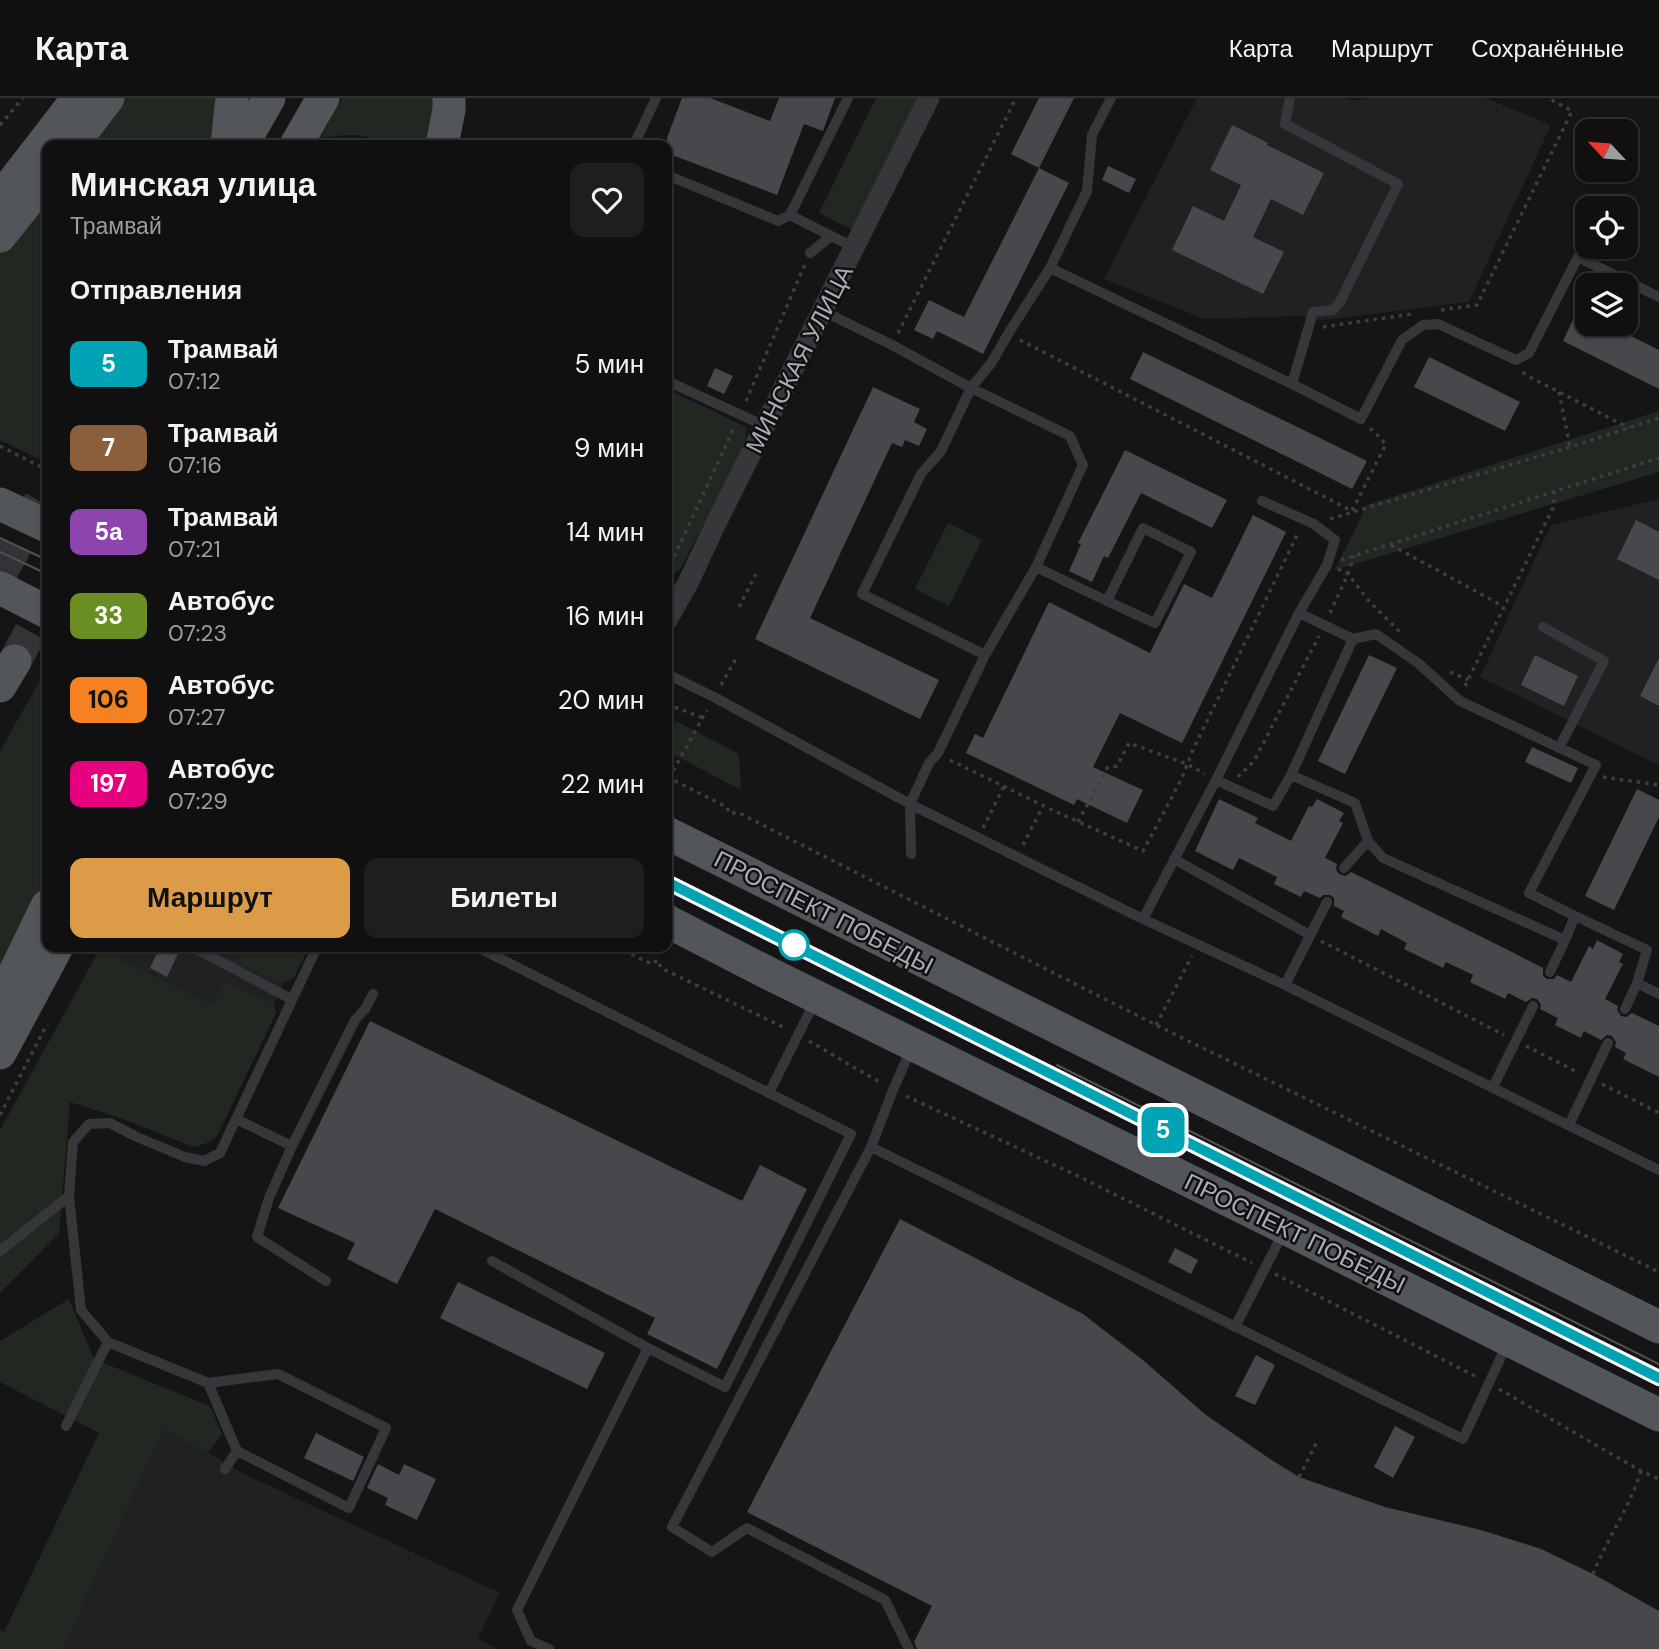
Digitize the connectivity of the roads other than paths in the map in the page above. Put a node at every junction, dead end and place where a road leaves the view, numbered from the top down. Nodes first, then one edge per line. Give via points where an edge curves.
1 (78, 98) edge
2 (108, 98) edge
3 (232, 98) edge
4 (269, 98) edge
5 (323, 98) edge
6 (449, 98) edge
7 (656, 98) edge
8 (848, 98) edge
9 (929, 98) edge
10 (1111, 98) edge
11 (1290, 98) edge
12 (45, 140) edge
13 (76, 140) edge
14 (228, 140) edge
15 (245, 140) edge
16 (299, 140) edge
17 (443, 140) edge
18 (636, 140) edge
19 (42, 144) edge
20 (672, 177) edge
21 (42, 183) edge
22 (0, 198) edge
23 (790, 215) junction
24 (0, 236) edge
25 (831, 236) junction
26 (855, 248) junction
27 (810, 253) dead end
28 (1050, 268) junction
29 (1659, 297) edge
30 (822, 311) junction
31 (672, 383) edge
32 (1292, 384) junction
33 (971, 388) junction
34 (765, 426) junction
35 (1262, 501) dead end
36 (0, 504) edge
37 (42, 524) edge
38 (1036, 567) junction
39 (0, 587) edge
40 (1107, 601) junction
41 (672, 606) edge
42 (42, 609) edge
43 (1299, 613) junction
44 (1543, 627) dead end
45 (1353, 639) junction
46 (985, 655) junction
47 (672, 676) edge
48 (1559, 748) junction
49 (1291, 775) junction
50 (1216, 780) junction
51 (910, 804) junction
52 (672, 835) edge
53 (1368, 841) junction
54 (911, 854) dead end
55 (1174, 859) junction
56 (1344, 868) dead end
57 (1327, 902) dead end
58 (42, 916) edge
59 (1575, 916) junction
60 (1143, 919) junction
61 (672, 924) edge
62 (1310, 935) junction
63 (1565, 940) junction
64 (202, 952) edge
65 (314, 952) edge
66 (487, 952) edge
67 (68, 953) edge
68 (1550, 972) dead end
69 (1637, 983) junction
70 (1285, 985) junction
71 (373, 994) dead end
72 (1659, 994) edge
73 (817, 997) junction
74 (291, 999) junction
75 (0, 1003) edge
76 (1533, 1006) dead end
77 (1625, 1009) dead end
78 (913, 1044) junction
79 (1608, 1044) dead end
80 (0, 1053) edge
81 (1493, 1087) junction
82 (769, 1093) junction
83 (236, 1119) junction
84 (1569, 1125) junction
85 (292, 1146) junction
86 (871, 1147) junction
87 (1659, 1170) edge
88 (69, 1196) junction
89 (1285, 1228) junction
90 (0, 1251) edge
91 (492, 1261) dead end
92 (326, 1281) dead end
93 (1235, 1327) junction
94 (1659, 1327) edge
95 (1509, 1340) junction
96 (108, 1342) junction
97 (648, 1348) junction
98 (208, 1383) junction
99 (1659, 1415) edge
100 (66, 1426) dead end
101 (237, 1451) junction
102 (225, 1469) dead end
103 (549, 1649) edge
104 (909, 1649) edge

1 - 12 main road
2 - 13 main road
3 - 14 main road
4 - 15 main road
5 - 16 main road
6 - 17 main road
7 - 18 lane
8 - 23 lane
9 - 26 street, МИНСКАЯ УЛИЦА
10 - 28 lane via 1092,135 1087,191
11 - 32 lane via 1285,124 1398,184 1340,302 1333,310 1313,312
19 - 22 main road
20 - 23 lane via 778,221
21 - 24 main road
23 - 25 lane
25 - 26 lane
25 - 27 lane
26 - 30 street, МИНСКАЯ УЛИЦА
28 - 32 lane
28 - 33 lane
29 - 32 lane via 1578,257 1530,353 1516,360 1438,324 1423,325 1402,341 1361,419
30 - 33 lane
30 - 34 street, МИНСКАЯ УЛИЦА
31 - 34 lane
33 - 38 lane via 1070,436 1083,465
33 - 46 lane via 941,451 921,474 862,594
34 - 41 street, МИНСКАЯ УЛИЦА via 688,583
35 - 43 lane via 1309,522 1335,540 1327,565
36 - 37 main road
38 - 40 lane
38 - 46 lane
39 - 42 main road
40 - 40 lane via 1155,623 1191,552 1143,528
43 - 45 lane
43 - 50 lane
44 - 48 lane via 1604,661
45 - 48 lane via 1376,634 1418,663 1460,701
45 - 49 lane
46 - 51 lane
47 - 51 lane
48 - 59 lane via 1596,765 1529,893
49 - 50 lane via 1273,806
49 - 53 lane via 1355,803
50 - 55 lane
51 - 54 lane
51 - 60 lane
52 - 94 main road, ПРОСПЕКТ ПОБЕДЫ
53 - 56 lane
53 - 63 lane via 1383,858
55 - 60 lane
55 - 62 lane
57 - 62 lane
58 - 75 main road
59 - 63 lane
59 - 69 lane via 1647,950
60 - 70 lane
61 - 73 main road, ПРОСПЕКТ ПОБЕДЫ
62 - 70 lane
63 - 68 lane
64 - 74 lane
65 - 74 lane
66 - 82 lane
67 - 80 main road
69 - 72 lane
69 - 77 lane
70 - 81 lane
71 - 85 lane via 355,1020
73 - 78 main road, ПРОСПЕКТ ПОБЕДЫ
73 - 82 lane
74 - 83 lane
76 - 81 lane
78 - 86 lane
78 - 89 main road, ПРОСПЕКТ ПОБЕДЫ
79 - 84 lane
81 - 84 lane
82 - 97 lane via 851,1134 724,1387
83 - 85 lane
83 - 88 lane via 220,1153 204,1161 110,1123 89,1124 73,1142
84 - 87 lane
85 - 92 lane via 257,1237
86 - 93 lane
86 - 104 lane via 672,1527 712,1552 747,1528 885,1600
88 - 90 lane
88 - 96 lane via 81,1310
89 - 93 lane
89 - 95 main road, ПРОСПЕКТ ПОБЕДЫ
91 - 97 lane
93 - 95 lane via 1463,1440
95 - 99 main road, ПРОСПЕКТ ПОБЕДЫ
96 - 98 lane
96 - 100 lane
97 - 103 lane via 517,1610 531,1641
98 - 101 lane
98 - 101 lane via 278,1374 386,1428 349,1508
101 - 102 lane

